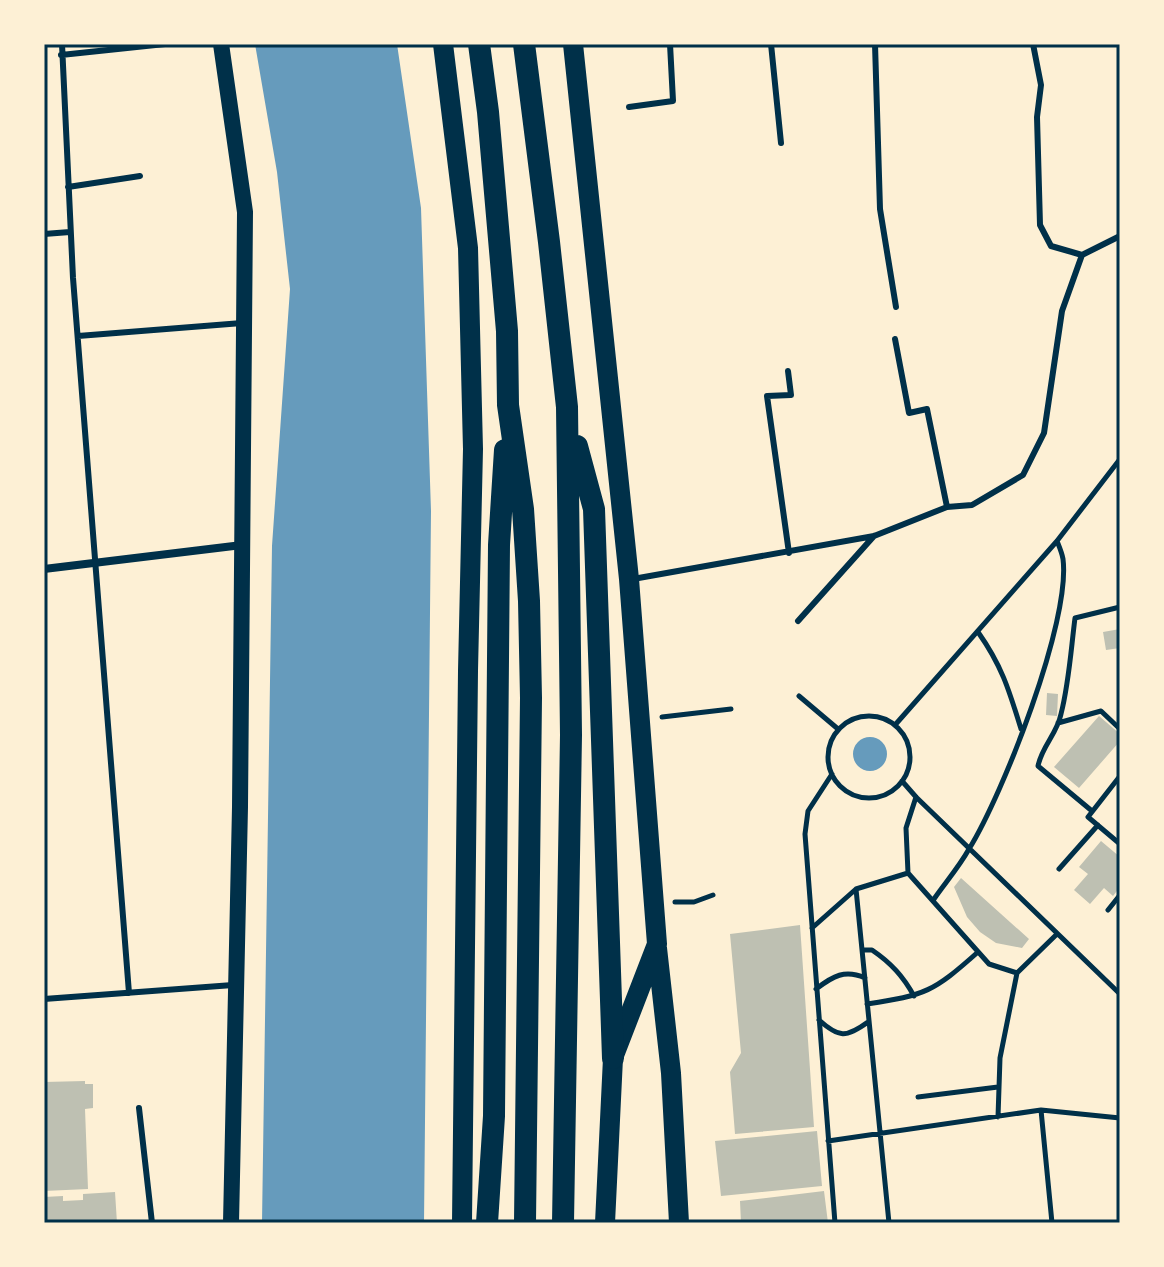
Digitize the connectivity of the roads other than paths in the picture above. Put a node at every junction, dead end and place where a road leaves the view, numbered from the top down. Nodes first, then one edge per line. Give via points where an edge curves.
1 (62, 44) edge
2 (165, 44) edge
3 (221, 44) edge
4 (443, 44) edge
5 (479, 44) edge
6 (524, 44) edge
7 (573, 44) edge
8 (670, 44) edge
9 (771, 44) edge
10 (875, 44) edge
11 (1033, 44) edge
12 (61, 55) junction
13 (629, 107) dead end
14 (781, 143) dead end
15 (140, 176) dead end
16 (68, 187) junction
17 (70, 232) junction
18 (44, 234) edge
19 (1120, 236) edge
20 (1082, 255) junction
21 (896, 307) dead end
22 (246, 323) junction
23 (78, 336) junction
24 (895, 339) dead end
25 (788, 371) dead end
26 (508, 405) junction
27 (567, 407) junction
28 (947, 507) junction
29 (874, 536) junction
30 (243, 545) junction
31 (789, 553) junction
32 (96, 563) junction
33 (44, 569) edge
34 (629, 579) junction
35 (798, 621) dead end
36 (657, 944) junction
37 (236, 985) junction
38 (129, 993) junction
39 (44, 999) edge
40 (613, 1058) junction
41 (139, 1108) dead end
42 (152, 1223) edge
43 (231, 1223) edge
44 (462, 1223) edge
45 (487, 1223) edge
46 (525, 1223) edge
47 (563, 1223) edge
48 (605, 1223) edge
49 (679, 1223) edge

1 - 12 lane
2 - 12 lane
3 - 22 main road via 245,212
4 - 44 main road via 468,248 473,449
5 - 26 highway via 506,315
6 - 27 highway
7 - 34 main road
8 - 13 lane via 673,101
9 - 14 lane
10 - 21 lane via 880,209
11 - 20 lane via 1041,85 1040,225 1051,246
12 - 16 lane
15 - 16 lane
16 - 17 lane
17 - 18 lane
17 - 23 lane
19 - 20 lane
20 - 28 lane via 1062,311 1044,433 1023,475 972,505
22 - 23 lane
22 - 30 main road
23 - 32 lane
24 - 28 lane via 909,413 927,409
25 - 31 lane via 791,395 767,396
26 - 45 highway via 499,545 494,1116
26 - 46 highway via 529,601
27 - 40 highway via 594,509
27 - 47 highway via 571,735
28 - 29 lane
29 - 31 lane
29 - 35 lane
30 - 32 street
30 - 37 main road
31 - 34 lane
32 - 33 street
32 - 38 lane
34 - 36 main road
36 - 40 main road
36 - 49 main road
37 - 38 lane
37 - 43 main road
38 - 39 lane
40 - 48 main road
41 - 42 lane

